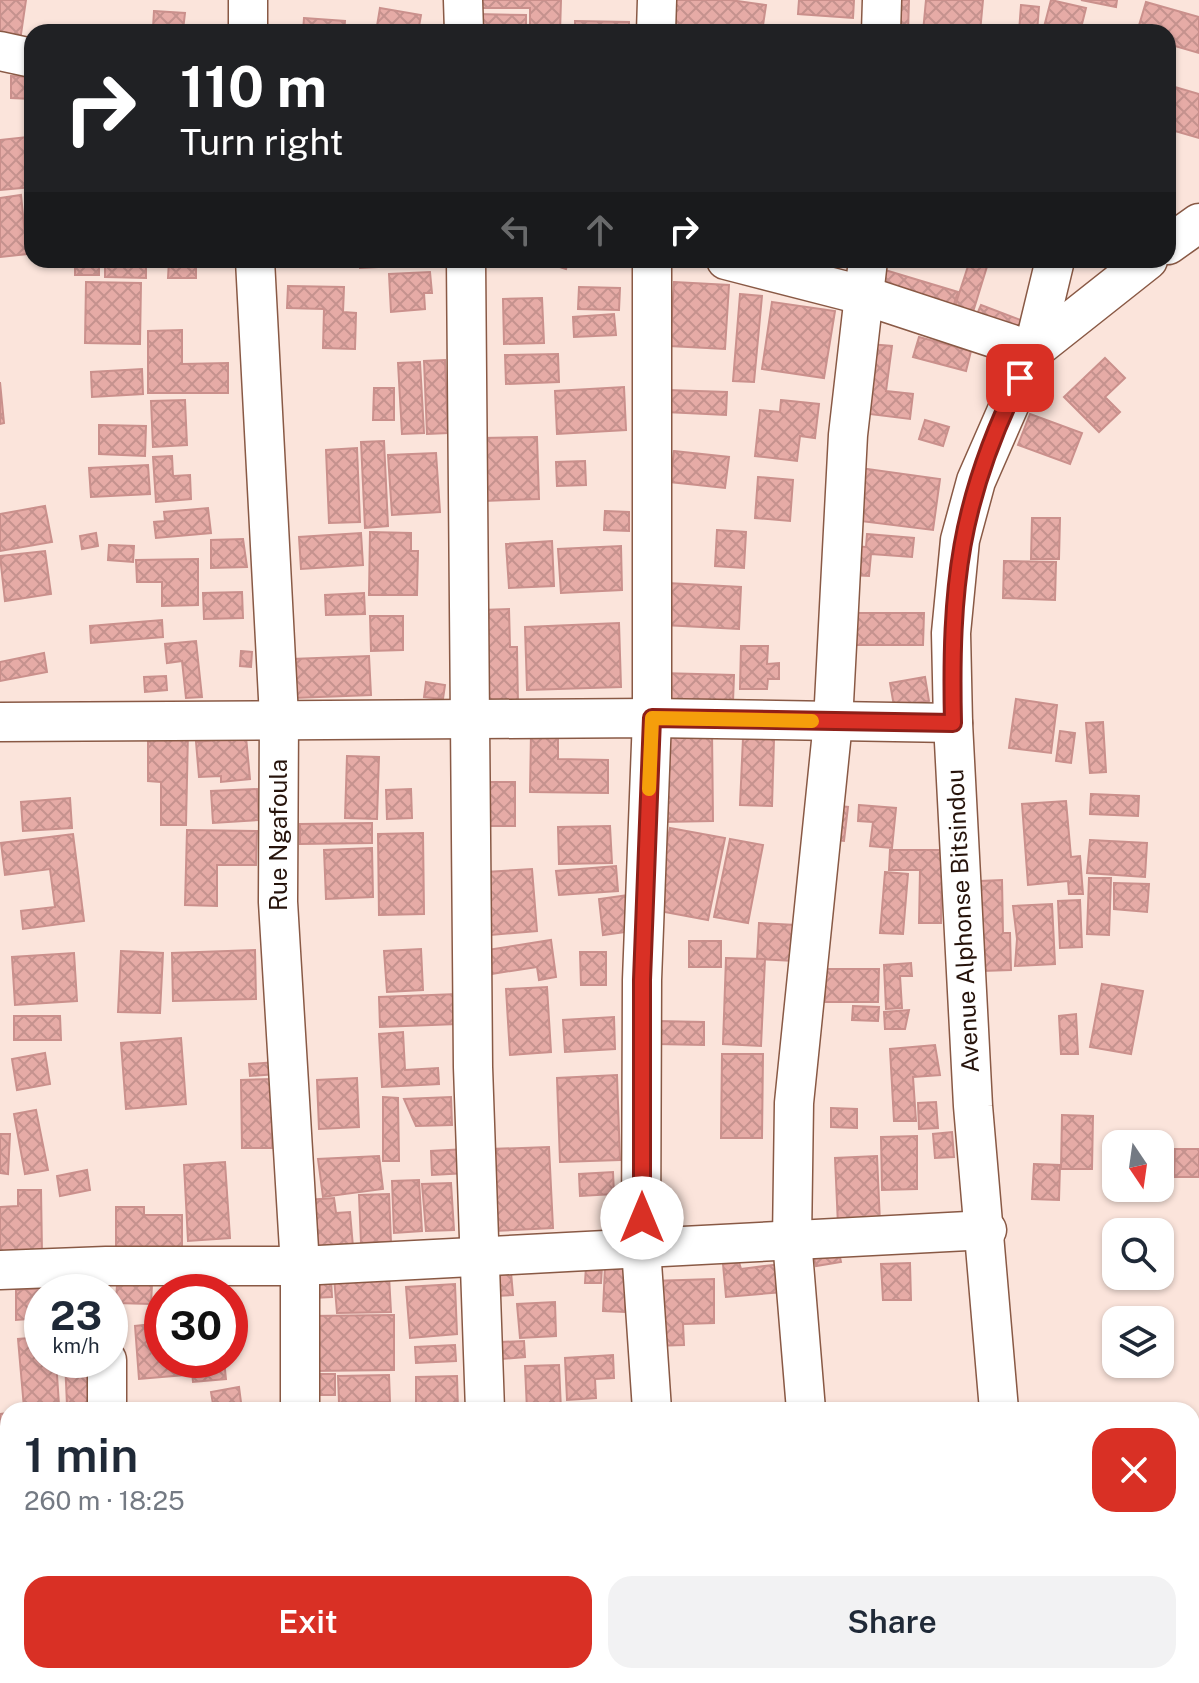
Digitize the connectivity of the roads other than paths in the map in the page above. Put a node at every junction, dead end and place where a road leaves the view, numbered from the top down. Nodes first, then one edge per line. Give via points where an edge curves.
1 (248, 0) edge
2 (463, 0) edge
3 (657, 0) edge
4 (882, 0) edge
5 (248, 24) edge
6 (464, 24) edge
7 (656, 24) edge
8 (881, 24) edge
9 (0, 51) edge
10 (24, 56) edge
11 (1199, 223) edge
12 (1176, 239) edge
13 (255, 268) edge
14 (466, 268) edge
15 (652, 268) edge
16 (789, 268) edge
17 (1053, 268) edge
18 (1138, 268) edge
19 (867, 278) edge
20 (1033, 351) junction
21 (279, 717) junction
22 (470, 718) junction
23 (652, 718) junction
24 (0, 722) edge
25 (833, 722) junction
26 (953, 723) junction
27 (987, 1230) junction
28 (792, 1240) junction
29 (641, 1248) junction
30 (481, 1254) junction
31 (300, 1266) junction
32 (0, 1270) edge
33 (47, 1274) edge
34 (128, 1278) edge
35 (107, 1378) edge
36 (107, 1402) edge
37 (300, 1402) edge
38 (485, 1402) edge
39 (651, 1402) edge
40 (805, 1402) edge
41 (998, 1402) edge

1 - 5 street
2 - 6 street
3 - 7 street
4 - 8 street
9 - 10 street
11 - 12 street
13 - 21 street, Rue Ngafoula
14 - 22 street
15 - 23 street
16 - 19 street
17 - 20 street
18 - 20 street, Avenue Alphonse Bitsindou
19 - 20 street
19 - 25 street via 848,435
20 - 26 street, Avenue Alphonse Bitsindou via 976,481 960,540 951,633
21 - 22 street
21 - 24 street
21 - 31 street, Rue Ngafoula via 278,902
22 - 23 street
22 - 30 street via 473,1067
23 - 25 street
23 - 29 street via 642,980
25 - 26 street
25 - 28 street via 801,1009
26 - 27 street, Avenue Alphonse Bitsindou via 968,1028
27 - 28 street
27 - 41 street, Avenue Alphonse Bitsindou
28 - 29 street
28 - 40 street
29 - 30 street
29 - 39 street
30 - 31 street
30 - 38 street
31 - 34 street
31 - 37 street, Rue Ngafoula
32 - 33 street
35 - 36 street

